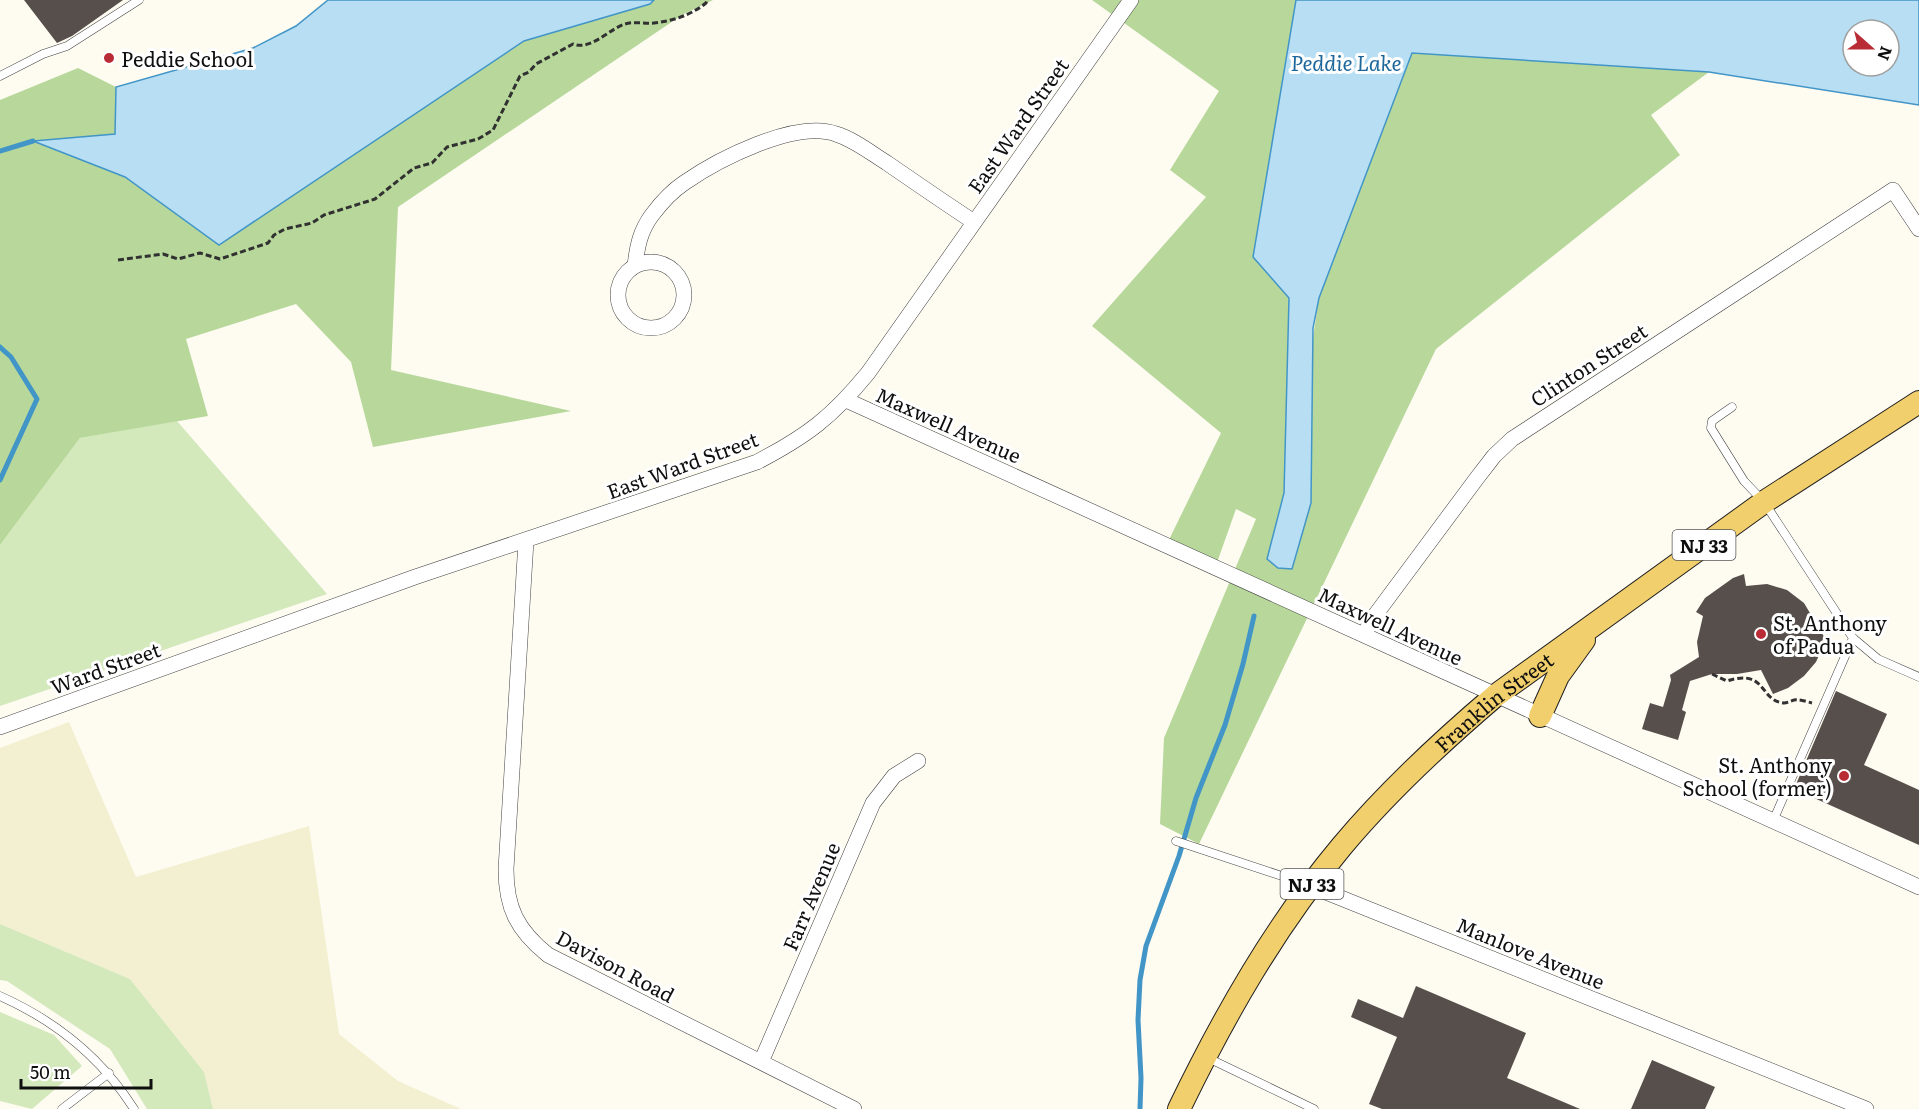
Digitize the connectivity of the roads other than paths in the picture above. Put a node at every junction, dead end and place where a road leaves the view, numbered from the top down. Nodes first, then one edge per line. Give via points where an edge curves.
1 (139, 0) edge
2 (1131, 0) edge
3 (0, 76) edge
4 (974, 222) junction
5 (1919, 229) edge
6 (635, 266) junction
7 (846, 400) junction
8 (1919, 402) edge
9 (1732, 407) dead end
10 (1764, 502) junction
11 (526, 541) junction
12 (1595, 624) junction
13 (1364, 635) junction
14 (1853, 638) junction
15 (224, 646) joint
16 (1919, 677) edge
17 (1495, 696) junction
18 (1540, 716) junction
19 (0, 727) edge
20 (918, 761) dead end
21 (1773, 821) junction
22 (1176, 841) dead end
23 (1311, 886) junction
24 (1919, 887) edge
25 (0, 996) edge
26 (1204, 1056) junction
27 (761, 1062) junction
28 (109, 1073) junction
29 (62, 1109) edge
30 (134, 1109) edge
31 (854, 1109) edge
32 (1179, 1109) edge
33 (1314, 1109) edge
34 (1866, 1109) edge

1 - 3 lane via 67,46
2 - 4 street, East Ward Street
4 - 6 street via 849,140 834,133 806,131 784,134 742,151 684,183 651,217 638,240
4 - 7 street, East Ward Street
5 - 13 street, Clinton Street via 1893,190 1512,439 1477,478
6 - 6 street via 627,272 619,292 623,312 639,326 659,327 668,323 676,317 684,298 679,278 673,270 654,262
7 - 11 street, East Ward Street via 822,423 758,462
7 - 13 street, Maxwell Avenue
8 - 10 main road, Franklin Street / NJ 33
9 - 10 lane via 1712,421 1711,428 1744,481
10 - 12 main road, Franklin Street / NJ 33
10 - 14 lane
11 - 15 street, East Ward Street
11 - 27 street, Davison Road via 506,869 510,906 532,942 548,955
12 - 17 main road, Franklin Street / NJ 33
12 - 18 main road via 1558,676
13 - 17 street, Maxwell Avenue
14 - 16 lane via 1878,659
14 - 21 lane
15 - 19 street, Ward Street
17 - 18 street, Maxwell Avenue
17 - 23 main road, Franklin Street / NJ 33 via 1415,768 1342,846
18 - 21 street, Maxwell Avenue
20 - 27 street, Farr Avenue via 894,776 873,803
21 - 24 street, Maxwell Avenue
22 - 23 lane, Manlove Avenue
23 - 26 main road, Franklin Street / NJ 33 via 1276,934
23 - 34 street, Manlove Avenue
25 - 28 lane via 49,1021
26 - 32 main road, Franklin Street / NJ 33
26 - 33 lane
27 - 31 street, Davison Road
28 - 29 lane
28 - 30 lane

